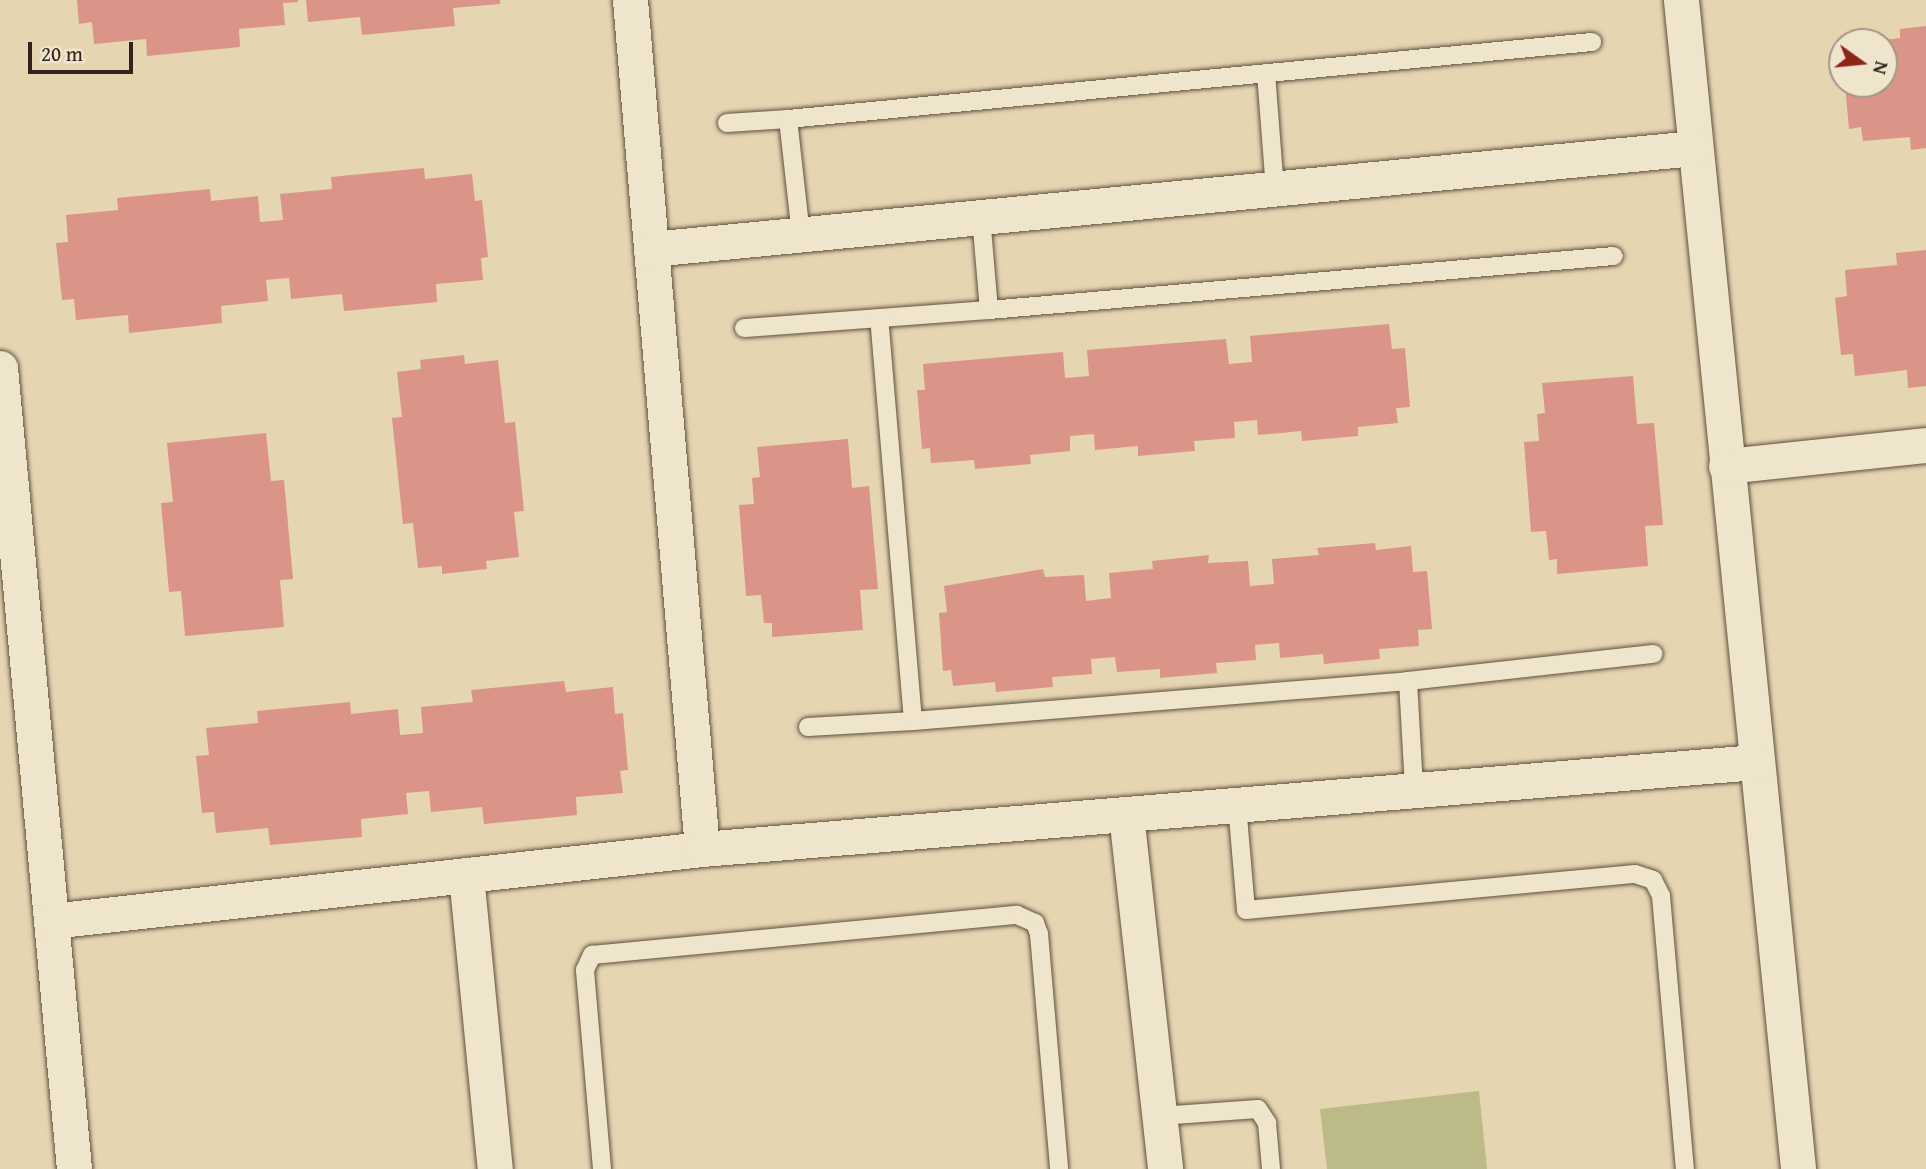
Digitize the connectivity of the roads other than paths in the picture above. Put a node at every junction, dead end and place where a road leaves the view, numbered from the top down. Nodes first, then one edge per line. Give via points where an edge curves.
1 (630, 0) edge
2 (1681, 0) edge
3 (1591, 42) dead end
4 (1266, 72) junction
5 (788, 119) junction
6 (727, 123) dead end
7 (1695, 148) junction
8 (1275, 189) junction
9 (981, 217) junction
10 (801, 235) junction
11 (651, 249) junction
12 (1614, 256) dead end
13 (989, 310) junction
14 (879, 318) junction
15 (744, 328) dead end
16 (0, 368) edge
17 (1926, 445) edge
18 (1726, 466) junction
19 (1654, 654) dead end
20 (1408, 681) junction
21 (913, 721) junction
22 (808, 727) dead end
23 (1756, 762) junction
24 (1414, 790) junction
25 (1237, 805) junction
26 (1126, 814) junction
27 (702, 849) junction
28 (466, 875) junction
29 (51, 921) junction
30 (1160, 1116) junction
31 (74, 1169) edge
32 (495, 1169) edge
33 (602, 1169) edge
34 (1059, 1169) edge
35 (1165, 1169) edge
36 (1271, 1169) edge
37 (1685, 1169) edge
38 (1798, 1169) edge

1 - 11 street
2 - 7 street
3 - 4 lane
4 - 5 lane
4 - 8 lane
5 - 6 lane
5 - 10 lane
7 - 8 street
7 - 18 street
8 - 9 street
9 - 10 street
9 - 13 lane
10 - 11 street
11 - 27 street
12 - 13 lane
13 - 14 lane
14 - 15 lane
14 - 21 lane
16 - 29 street
17 - 18 street
18 - 23 street
19 - 20 lane
20 - 21 lane
20 - 24 lane
21 - 22 lane
23 - 24 street
23 - 38 street
24 - 25 street
25 - 26 street
25 - 37 lane via 1246,910 1635,874 1653,880 1661,896
26 - 27 street
26 - 30 street
27 - 28 street
28 - 29 street
28 - 32 street
29 - 31 street
30 - 35 street
30 - 36 lane via 1258,1109 1267,1123
33 - 34 lane via 585,970 592,955 1017,915 1035,923 1039,934

